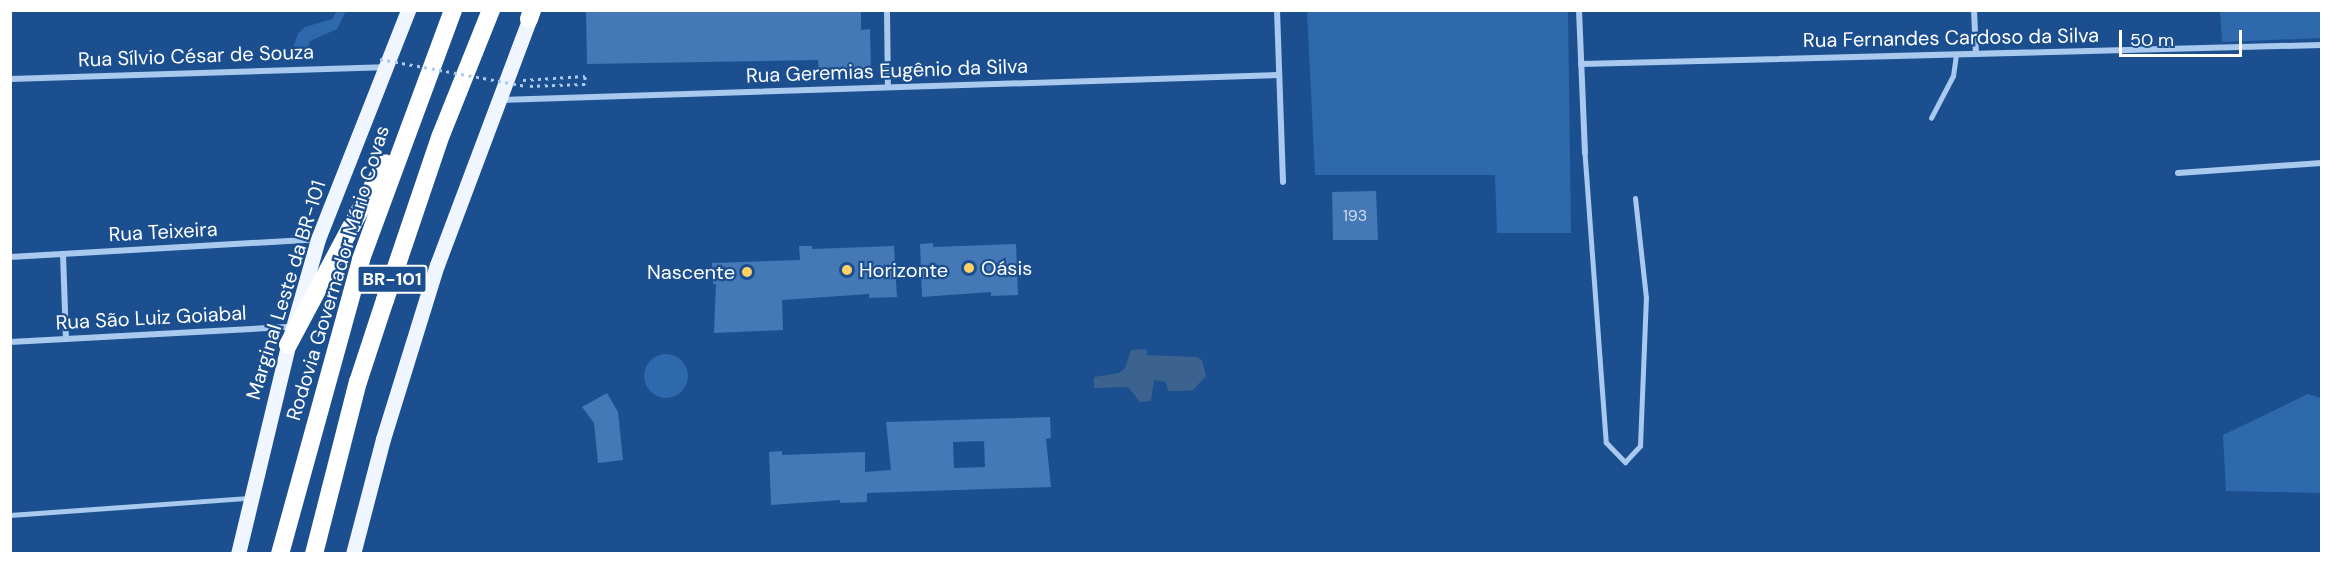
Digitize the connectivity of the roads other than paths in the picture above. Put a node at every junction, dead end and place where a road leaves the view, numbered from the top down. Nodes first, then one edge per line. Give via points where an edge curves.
1 (408, 10) edge
2 (453, 10) edge
3 (491, 10) edge
4 (886, 10) edge
5 (1277, 10) edge
6 (1579, 10) edge
7 (1974, 10) edge
8 (531, 13) edge
9 (2322, 45) edge
10 (1956, 54) junction
11 (1976, 54) junction
12 (382, 63) junction
13 (1581, 64) junction
14 (1279, 75) junction
15 (10, 79) edge
16 (888, 87) junction
17 (497, 100) junction
18 (412, 114) junction
19 (1931, 118) dead end
20 (1585, 153) joint
21 (2322, 163) edge
22 (2178, 173) dead end
23 (1283, 182) dead end
24 (1635, 199) dead end
25 (318, 239) junction
26 (63, 254) junction
27 (10, 257) edge
28 (293, 327) junction
29 (66, 339) junction
30 (10, 342) edge
31 (288, 345) junction
32 (251, 498) junction
33 (10, 515) edge
34 (238, 554) edge
35 (280, 554) edge
36 (314, 554) edge
37 (353, 554) edge

1 - 12 main road, Marginal Leste da BR-101
2 - 18 highway, Rodovia Governador Mário Covas / BR-101
3 - 36 highway, BR-101 via 441,135 358,382
4 - 16 street
5 - 14 street
6 - 13 street
7 - 11 street
8 - 17 main road
9 - 11 street, Rua Fernandes Cardoso da Silva
10 - 11 street, Rua Fernandes Cardoso da Silva
10 - 13 street, Rua Fernandes Cardoso da Silva
10 - 19 lane via 1953,76
12 - 15 street, Rua Sílvio César de Souza
12 - 25 main road, Marginal Leste da BR-101
13 - 20 street
14 - 16 street, Rua Geremias Eugênio da Silva
14 - 23 street
16 - 17 street, Rua Geremias Eugênio da Silva
17 - 37 main road via 398,389
18 - 31 highway
18 - 35 highway, Rodovia Governador Mário Covas / BR-101 via 340,329
20 - 24 lane via 1606,442 1625,462 1640,446 1644,355 1646,298
21 - 22 street
25 - 26 street, Rua Teixeira
25 - 28 main road, Marginal Leste da BR-101
26 - 27 street, Rua Teixeira
26 - 29 street
28 - 29 street, Rua São Luiz Goiabal
28 - 31 main road, Marginal Leste da BR-101
29 - 30 street, Rua São Luiz Goiabal
31 - 32 main road, Marginal Leste da BR-101
32 - 33 lane
32 - 34 main road, Marginal Leste da BR-101

